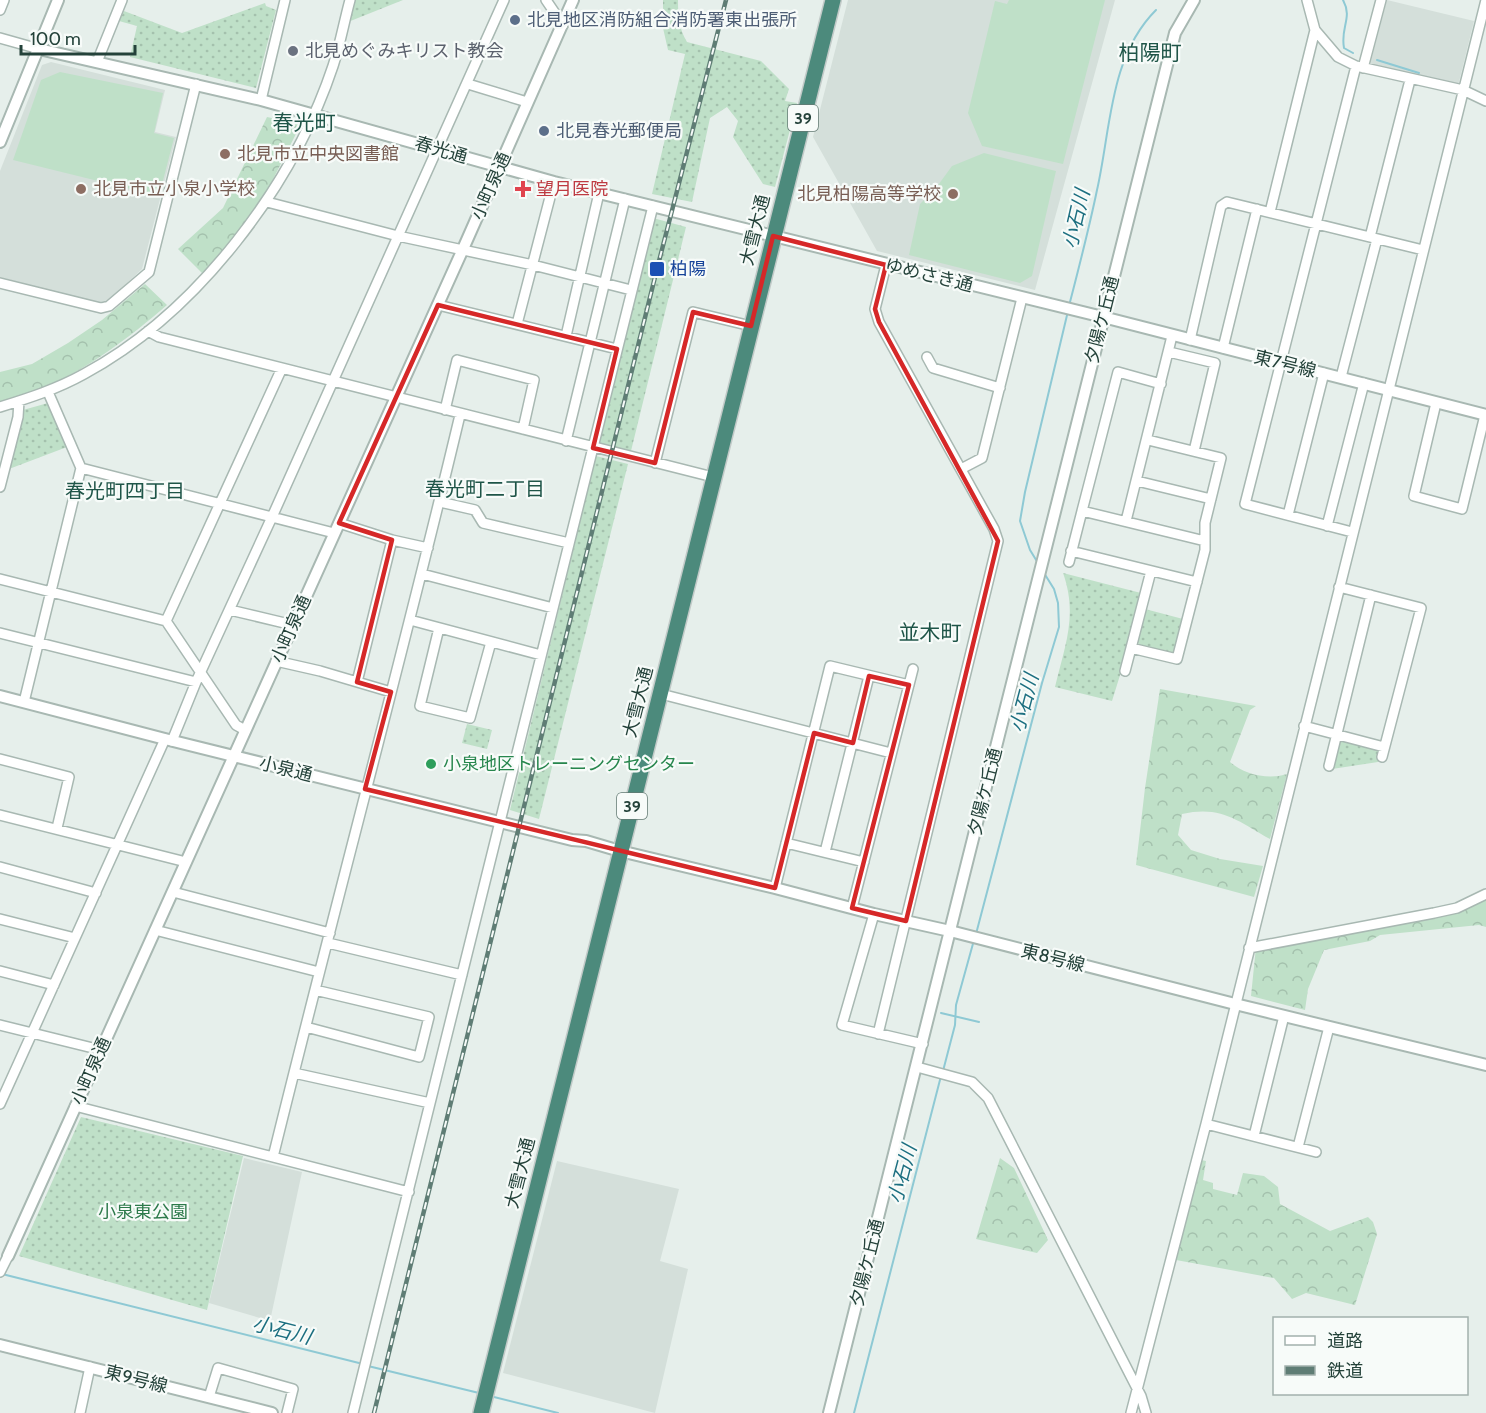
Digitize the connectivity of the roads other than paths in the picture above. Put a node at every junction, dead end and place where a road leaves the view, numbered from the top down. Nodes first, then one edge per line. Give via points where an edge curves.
1 (4, 0) edge
2 (58, 0) edge
3 (123, 0) edge
4 (285, 0) edge
5 (350, 0) edge
6 (504, 0) edge
7 (546, 0) edge
8 (573, 0) edge
9 (833, 0) edge
10 (1194, 0) edge
11 (1307, 0) edge
12 (1381, 0) edge
13 (1486, 0) edge
14 (0, 10) edge
15 (562, 25) junction
16 (1315, 30) junction
17 (0, 38) edge
18 (39, 49) junction
19 (98, 62) junction
20 (1360, 67) junction
21 (1410, 80) junction
22 (196, 84) junction
23 (468, 84) junction
24 (1463, 90) junction
25 (261, 100) junction
26 (1486, 101) edge
27 (527, 102) junction
28 (315, 114) junction
29 (0, 142) edge
30 (436, 148) junction
31 (500, 166) junction
32 (554, 182) junction
33 (599, 193) junction
34 (625, 199) junction
35 (267, 202) junction
36 (653, 206) junction
37 (1257, 209) junction
38 (1270, 212) junction
39 (1316, 224) junction
40 (398, 236) junction
41 (773, 236) junction
42 (1373, 238) junction
43 (463, 249) junction
44 (1423, 250) junction
45 (533, 265) junction
46 (886, 265) junction
47 (580, 277) junction
48 (0, 283) edge
49 (604, 283) junction
50 (631, 290) junction
51 (1022, 298) junction
52 (438, 305) junction
53 (1084, 313) joint
54 (1103, 317) junction
55 (517, 324) junction
56 (751, 326) junction
57 (148, 331) junction
58 (566, 336) junction
59 (1173, 336) junction
60 (1190, 340) junction
61 (590, 342) junction
62 (1223, 348) junction
63 (617, 349) junction
64 (1169, 352) junction
65 (927, 357) dead end
66 (1281, 363) junction
67 (282, 369) junction
68 (1324, 374) junction
69 (1341, 377) junction
70 (333, 380) junction
71 (1364, 383) junction
72 (1161, 384) junction
73 (1000, 388) junction
74 (1389, 389) junction
75 (48, 392) junction
76 (395, 397) junction
77 (19, 401) junction
78 (1436, 403) junction
79 (0, 407) edge
80 (445, 410) junction
81 (460, 415) junction
82 (1485, 415) edge
83 (523, 429) junction
84 (1148, 440) junction
85 (566, 441) junction
86 (593, 448) junction
87 (1194, 451) junction
88 (655, 463) junction
89 (81, 468) junction
90 (961, 469) junction
91 (713, 477) junction
92 (1137, 481) junction
93 (0, 487) edge
94 (1211, 499) junction
95 (440, 502) junction
96 (219, 503) junction
97 (1082, 511) junction
98 (1288, 515) junction
99 (272, 518) junction
100 (1126, 521) junction
101 (1327, 526) junction
102 (337, 528) junction
103 (1352, 532) junction
104 (392, 540) junction
105 (1204, 541) junction
106 (569, 543) junction
107 (428, 548) junction
108 (1071, 551) junction
109 (1069, 562) dead end
110 (1151, 571) junction
111 (422, 574) junction
112 (0, 579) edge
113 (1197, 582) junction
114 (1339, 587) junction
115 (52, 592) junction
116 (1371, 596) junction
117 (553, 608) junction
118 (230, 610) junction
119 (410, 620) junction
120 (166, 621) junction
121 (293, 625) junction
122 (439, 628) junction
123 (0, 633) edge
124 (491, 642) junction
125 (39, 643) junction
126 (1131, 648) junction
127 (541, 655) junction
128 (276, 661) junction
129 (913, 669) dead end
130 (1125, 671) dead end
131 (869, 676) junction
132 (199, 678) junction
133 (357, 682) junction
134 (909, 685) junction
135 (391, 692) junction
136 (661, 694) junction
137 (0, 696) edge
138 (24, 702) junction
139 (1304, 726) junction
140 (245, 730) junction
141 (814, 733) junction
142 (1337, 735) junction
143 (168, 740) junction
144 (853, 742) junction
145 (1384, 747) junction
146 (891, 753) junction
147 (234, 756) junction
148 (1382, 757) dead end
149 (0, 759) edge
150 (1329, 766) dead end
151 (365, 789) junction
152 (0, 815) edge
153 (499, 822) junction
154 (57, 828) junction
155 (786, 843) junction
156 (117, 845) junction
157 (620, 851) junction
158 (825, 852) junction
159 (186, 862) junction
160 (864, 862) junction
161 (0, 867) edge
162 (775, 888) junction
163 (173, 892) junction
164 (96, 893) junction
165 (1486, 894) edge
166 (852, 908) junction
167 (874, 914) junction
168 (0, 919) edge
169 (906, 921) junction
170 (155, 930) junction
171 (950, 931) junction
172 (330, 933) junction
173 (75, 938) junction
174 (328, 943) junction
175 (1249, 948) junction
176 (0, 971) edge
177 (319, 972) junction
178 (462, 975) junction
179 (54, 985) junction
180 (315, 990) junction
181 (1235, 1004) junction
182 (1284, 1016) junction
183 (0, 1024) edge
184 (1329, 1027) junction
185 (306, 1028) junction
186 (33, 1033) junction
187 (878, 1034) junction
188 (923, 1044) junction
189 (101, 1050) junction
190 (1486, 1065) edge
191 (917, 1067) junction
192 (294, 1073) junction
193 (4, 1083) edge
194 (430, 1103) junction
195 (0, 1104) edge
196 (75, 1106) junction
197 (1206, 1124) junction
198 (1254, 1136) junction
199 (1298, 1147) junction
200 (1316, 1152) dead end
201 (273, 1157) junction
202 (409, 1192) junction
203 (8, 1256) joint
204 (0, 1272) edge
205 (0, 1345) edge
206 (90, 1367) junction
207 (1137, 1390) junction
208 (209, 1397) junction
209 (481, 1411) edge
210 (80, 1413) edge
211 (272, 1413) edge
212 (287, 1413) edge
213 (353, 1413) edge
214 (829, 1413) edge
215 (1131, 1413) edge
216 (1146, 1413) edge

1 - 14 street
2 - 18 street
3 - 19 street
4 - 25 street
5 - 28 street via 334,65
6 - 23 street
7 - 15 street
8 - 15 street, 小町泉通
9 - 41 highway, 大雪大通 / 39
10 - 54 street, 夕陽ケ丘通 via 1175,33
11 - 16 street
12 - 20 street
13 - 24 street
15 - 27 street, 小町泉通
16 - 20 street via 1338,57
16 - 38 street
17 - 18 street
18 - 19 street, 春光通
18 - 29 street
19 - 22 street, 春光通
20 - 21 street
20 - 39 street
21 - 24 street
21 - 42 street
22 - 25 street, 春光通
22 - 48 street via 148,272 109,306 101,308
23 - 27 street
23 - 30 street
24 - 26 street
24 - 44 street
25 - 28 street, 春光通
27 - 31 street, 小町泉通
28 - 30 street, 春光通
28 - 35 street
30 - 31 street, 春光通
30 - 40 street
31 - 32 street, 春光通
31 - 43 street, 小町泉通
32 - 33 street, 春光通
32 - 45 street
33 - 34 street, 春光通
33 - 47 street
34 - 36 street, 春光通
34 - 49 street
35 - 40 street
35 - 57 street via 216,268
36 - 41 street, 春光通
36 - 50 street
37 - 38 street
37 - 60 street via 1227,202 1221,206
37 - 62 street
38 - 39 street
39 - 42 street
39 - 66 street
40 - 43 street
40 - 70 street
41 - 46 street, ゆめさき通
41 - 56 highway, 大雪大通 / 39
42 - 44 street
42 - 69 street
43 - 45 street
43 - 52 street, 小町泉通
44 - 74 street
45 - 47 street
45 - 55 street
46 - 51 street, ゆめさき通
46 - 90 street via 875,309 879,322
47 - 49 street
47 - 58 street
49 - 50 street
49 - 61 street
50 - 63 street
51 - 53 street, ゆめさき通
51 - 73 street
52 - 55 street
52 - 76 street, 小町泉通
53 - 54 street, 東7号線
54 - 59 street, 東7号線
54 - 171 street, 夕陽ケ丘通
55 - 58 street
56 - 88 street via 693,312
56 - 91 highway, 大雪大通 / 39
57 - 67 street
57 - 75 street via 85,374
58 - 61 street
59 - 60 street, 東7号線
59 - 64 street
60 - 62 street, 東7号線
61 - 63 street
61 - 85 street
62 - 66 street, 東7号線
63 - 86 street
64 - 72 street
64 - 87 street via 1215,363
65 - 73 street via 933,368
66 - 68 street, 東7号線
66 - 98 street via 1245,504
67 - 70 street
67 - 96 street
68 - 69 street, 東7号線
68 - 98 street
69 - 71 street, 東7号線
70 - 76 street
70 - 99 street
71 - 74 street, 東7号線
71 - 101 street
72 - 84 street
72 - 97 street via 1118,372
73 - 90 street via 982,458
74 - 78 street, 東7号線
74 - 103 street
75 - 77 street
75 - 89 street
76 - 80 street
76 - 102 street, 小町泉通
77 - 79 street
77 - 93 street
78 - 82 street, 東7号線
78 - 82 street via 1414,496 1462,509
80 - 81 street
80 - 83 street via 457,360 534,380
81 - 83 street
81 - 95 street
83 - 85 street
84 - 87 street
84 - 92 street
85 - 86 street
86 - 88 street
86 - 106 street
87 - 94 street via 1221,458
88 - 91 street
89 - 96 street
89 - 115 street
90 - 169 street via 994,529 997,552
91 - 136 highway, 大雪大通 / 39
92 - 94 street
92 - 100 street
94 - 105 street
95 - 106 street via 475,510 483,523
95 - 107 street
96 - 99 street
96 - 120 street
97 - 100 street
97 - 108 street
98 - 101 street
99 - 102 street
99 - 118 street
100 - 105 street
101 - 103 street
102 - 104 street
102 - 121 street, 小町泉通
103 - 114 street
104 - 107 street
104 - 133 street
105 - 113 street
106 - 117 street
107 - 111 street
108 - 109 street
108 - 110 street
110 - 113 street
110 - 126 street
111 - 117 street
111 - 119 street
112 - 115 street
113 - 126 street via 1177,659
114 - 116 street
114 - 139 street
115 - 120 street
115 - 125 street
116 - 142 street
116 - 145 street via 1421,608
117 - 127 street
118 - 121 street
118 - 132 street
119 - 122 street
119 - 135 street
120 - 132 street
121 - 128 street, 小町泉通
122 - 124 street
122 - 124 street via 420,706 470,718
123 - 125 street
124 - 127 street
125 - 132 street
125 - 138 street
126 - 130 street
127 - 153 street
128 - 133 street
128 - 140 street, 小町泉通
129 - 134 street
131 - 134 street
131 - 141 street via 830,666
131 - 144 street
132 - 140 street via 236,725
132 - 143 street
133 - 135 street
134 - 146 street
135 - 151 street
136 - 141 street
136 - 157 highway, 大雪大通 / 39
137 - 138 street, 小泉通
138 - 143 street, 小泉通
139 - 142 street
139 - 175 street
140 - 147 street, 小町泉通
141 - 144 street
141 - 155 street
142 - 145 street
142 - 150 street
143 - 147 street, 小泉通
143 - 156 street
144 - 146 street
144 - 158 street
145 - 148 street
146 - 160 street
147 - 151 street, 小泉通
147 - 159 street, 小町泉通
149 - 154 street via 69,777
151 - 153 street, 小泉通
151 - 172 street
152 - 154 street
153 - 157 street, 小泉通
153 - 178 street
154 - 156 street
155 - 158 street
155 - 162 street
156 - 159 street
156 - 164 street
157 - 162 street, 東8号線
157 - 209 highway, 大雪大通 / 39
158 - 160 street
159 - 163 street, 小町泉通
160 - 166 street
161 - 164 street
162 - 166 street, 東8号線
163 - 170 street, 小町泉通
163 - 172 street
164 - 173 street
165 - 175 street via 1457,908
166 - 167 street, 東8号線
167 - 169 street, 東8号線
167 - 187 street via 842,1025
168 - 173 street
169 - 171 street, 東8号線
169 - 187 street
170 - 177 street
170 - 189 street, 小町泉通
171 - 181 street, 東8号線
171 - 188 street, 夕陽ケ丘通
172 - 174 street
173 - 179 street
174 - 177 street
174 - 178 street
175 - 181 street
176 - 179 street
177 - 180 street
178 - 194 street
179 - 186 street
180 - 185 street
180 - 185 street via 429,1017 419,1057
181 - 182 street, 東8号線
181 - 197 street
182 - 184 street, 東8号線
182 - 198 street
183 - 186 street
184 - 190 street, 東8号線
184 - 199 street
185 - 192 street
186 - 189 street
186 - 193 street
187 - 188 street
188 - 191 street, 夕陽ケ丘通
189 - 196 street, 小町泉通
191 - 207 street via 972,1082 988,1098
191 - 214 street, 夕陽ケ丘通
192 - 194 street
192 - 201 street
193 - 195 street
194 - 202 street
196 - 201 street
196 - 203 street, 小町泉通
197 - 198 street
197 - 207 street
198 - 199 street
199 - 200 street
201 - 202 street
202 - 213 street
203 - 204 street
205 - 206 street, 東9号線
206 - 208 street, 東9号線
206 - 210 street
207 - 215 street
207 - 216 street
208 - 211 street, 東9号線
208 - 212 street via 218,1368 293,1389

